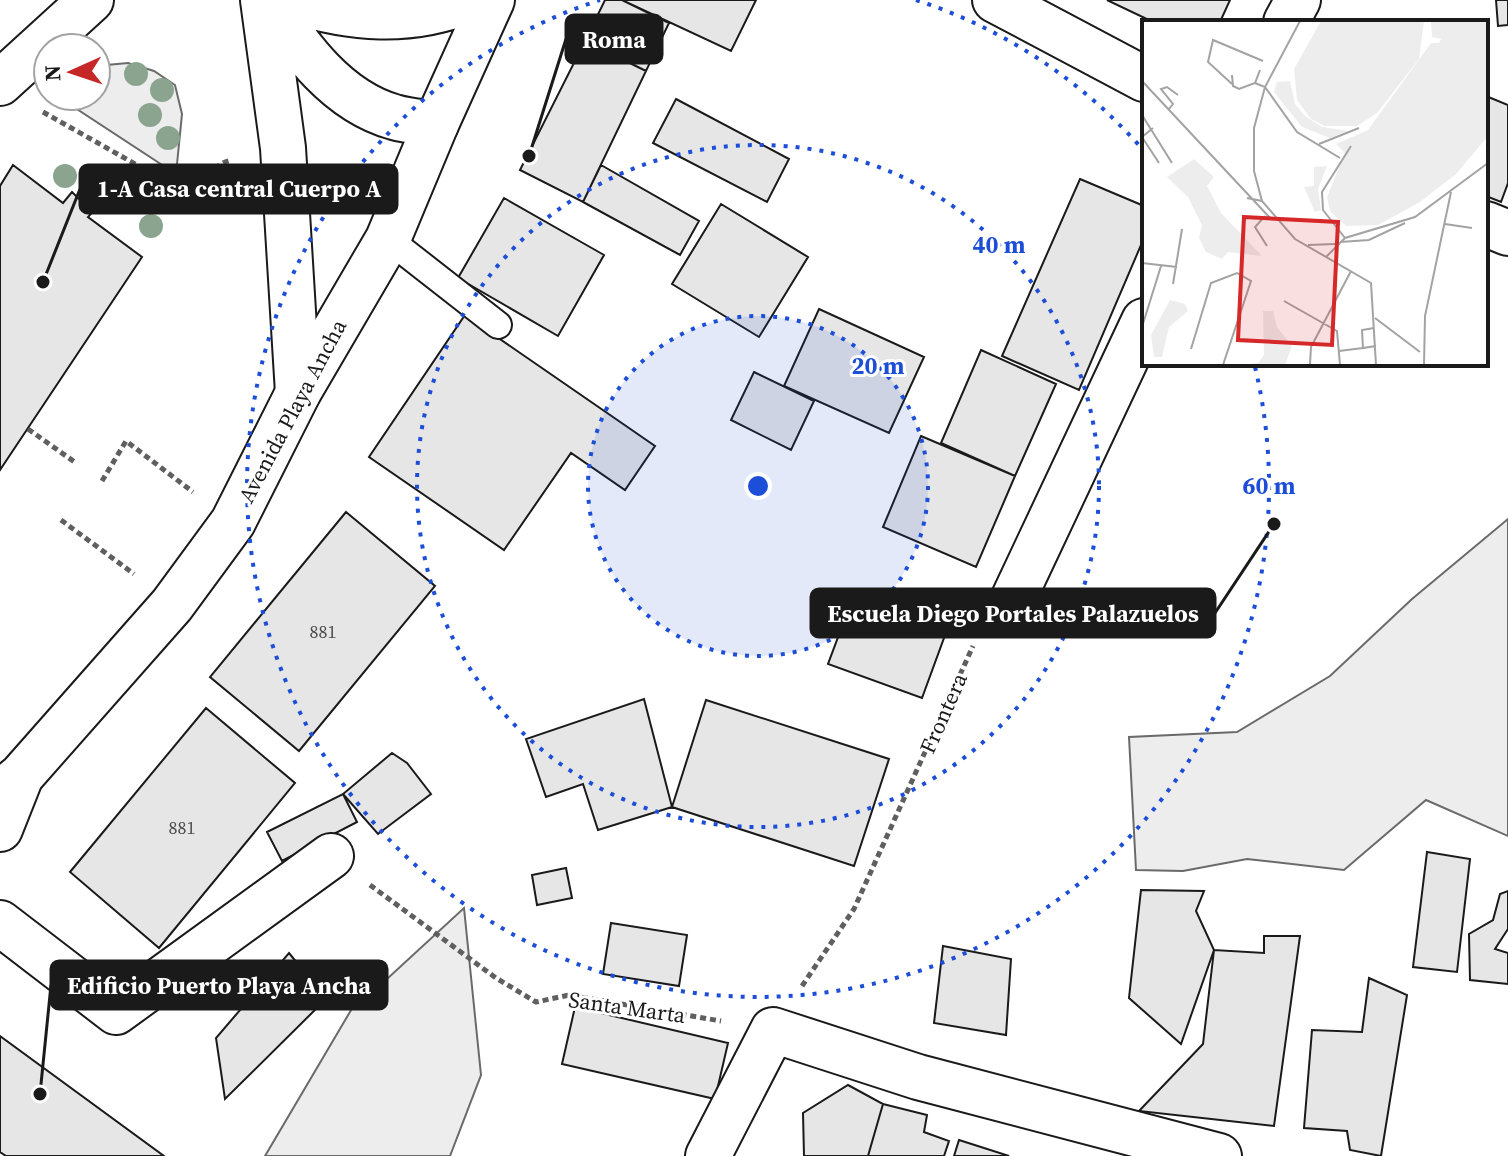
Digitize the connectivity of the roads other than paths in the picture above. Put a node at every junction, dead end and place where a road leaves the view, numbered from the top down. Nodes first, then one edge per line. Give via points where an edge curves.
1 (91, 0) edge
2 (265, 0) edge
3 (289, 0) edge
4 (470, 0) edge
5 (492, 0) edge
6 (995, 0) edge
7 (1298, 0) edge
8 (1287, 20) edge
9 (1142, 78) edge
10 (0, 83) edge
11 (436, 124) junction
12 (1488, 225) edge
13 (1508, 233) edge
14 (388, 239) junction
15 (498, 325) dead end
16 (1142, 325) edge
17 (298, 393) junction
18 (1008, 610) road end
19 (11, 785) edge
20 (0, 829) edge
21 (331, 856) road end
22 (0, 923) edge
23 (708, 1156) edge
24 (1219, 1156) edge

1 - 10 main road
2 - 11 main road via 304,56 362,103 394,117
2 - 17 main road via 283,148
3 - 4 main road via 331,13 396,19
5 - 11 main road, Avenida Playa Ancha
6 - 9 main road
7 - 8 main road
11 - 14 main road, Avenida Playa Ancha
12 - 13 main road
14 - 15 lane
14 - 17 main road, Avenida Playa Ancha
16 - 18 main road
17 - 19 main road, Avenida Playa Ancha via 233,522 172,605
19 - 20 main road, Avenida Playa Ancha
21 - 22 main road via 116,1012
23 - 24 main road via 773,1030 918,1077

